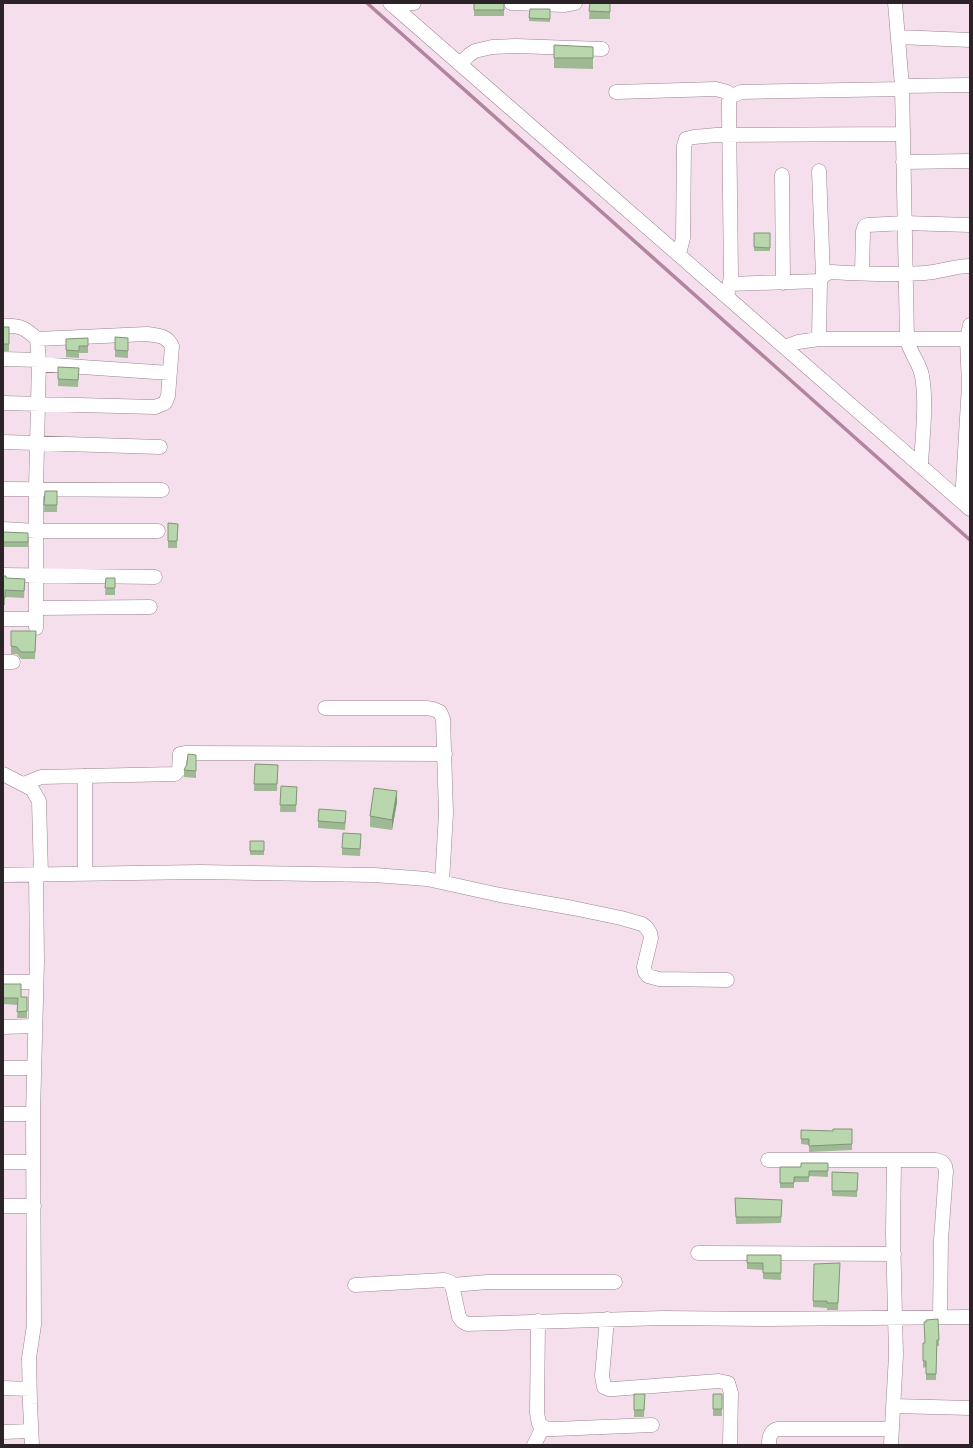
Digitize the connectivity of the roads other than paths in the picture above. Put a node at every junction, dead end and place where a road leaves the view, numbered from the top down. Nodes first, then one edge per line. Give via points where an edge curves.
1 (414, 3) edge
2 (511, 3) edge
3 (575, 3) edge
4 (895, 3) edge
5 (391, 4) edge
6 (898, 37) junction
7 (970, 40) edge
8 (602, 49) dead end
9 (460, 64) junction
10 (970, 85) edge
11 (902, 87) junction
12 (616, 92) dead end
13 (732, 96) junction
14 (903, 134) junction
15 (729, 135) junction
16 (970, 161) edge
17 (903, 162) junction
18 (819, 171) dead end
19 (782, 175) dead end
20 (904, 223) junction
21 (970, 225) edge
22 (679, 254) junction
23 (970, 266) edge
24 (862, 273) junction
25 (905, 274) junction
26 (821, 279) junction
27 (783, 283) junction
28 (729, 290) junction
29 (970, 325) edge
30 (3, 326) edge
31 (819, 338) junction
32 (37, 339) junction
33 (907, 339) junction
34 (969, 339) edge
35 (785, 347) junction
36 (3, 359) edge
37 (39, 362) junction
38 (170, 373) junction
39 (3, 403) edge
40 (37, 403) junction
41 (3, 442) edge
42 (37, 443) junction
43 (160, 447) dead end
44 (921, 466) junction
45 (3, 489) edge
46 (36, 489) junction
47 (162, 490) dead end
48 (966, 505) edge
49 (3, 530) edge
50 (36, 531) junction
51 (158, 531) dead end
52 (36, 575) junction
53 (3, 576) edge
54 (154, 577) dead end
55 (150, 607) dead end
56 (36, 618) junction
57 (3, 619) edge
58 (325, 708) dead end
59 (445, 754) junction
60 (3, 774) edge
61 (84, 776) junction
62 (24, 784) junction
63 (85, 874) junction
64 (3, 875) edge
65 (38, 875) junction
66 (442, 882) junction
67 (727, 980) dead end
68 (3, 982) edge
69 (36, 982) junction
70 (35, 1026) junction
71 (3, 1027) edge
72 (3, 1068) edge
73 (34, 1068) junction
74 (3, 1114) edge
75 (33, 1114) junction
76 (768, 1160) dead end
77 (894, 1160) junction
78 (3, 1162) edge
79 (33, 1162) junction
80 (3, 1206) edge
81 (34, 1206) junction
82 (698, 1253) dead end
83 (894, 1254) junction
84 (616, 1282) dead end
85 (355, 1285) dead end
86 (452, 1286) junction
87 (940, 1317) junction
88 (970, 1317) edge
89 (895, 1318) junction
90 (607, 1319) junction
91 (538, 1321) junction
92 (3, 1388) edge
93 (29, 1389) junction
94 (894, 1406) junction
95 (970, 1408) edge
96 (652, 1425) dead end
97 (542, 1427) junction
98 (892, 1429) junction
99 (3, 1432) edge
100 (32, 1438) edge
101 (534, 1445) edge
102 (730, 1445) edge
103 (769, 1445) edge
104 (891, 1445) edge

1 - 5 street
2 - 3 street
4 - 6 street
5 - 9 street
6 - 7 street
6 - 11 street
8 - 9 street via 492,46 476,51
9 - 22 street
10 - 11 street
11 - 13 street via 741,92
11 - 14 street
12 - 13 street via 716,89
13 - 15 street via 729,106
14 - 15 street
14 - 17 street
15 - 22 street via 694,137 684,141 683,238
15 - 28 street
16 - 17 street
17 - 20 street
18 - 26 street
19 - 27 street
20 - 21 street
20 - 24 street via 865,226
20 - 25 street
22 - 28 street
23 - 25 street
24 - 25 street
24 - 26 street via 832,272
25 - 33 street
26 - 27 street
26 - 31 street
27 - 28 street
28 - 35 street
29 - 34 street
30 - 32 street via 20,327
31 - 33 street
31 - 35 street
32 - 37 street
32 - 38 street via 147,334 161,336 172,346
33 - 34 street
33 - 44 street via 909,349 922,374
34 - 48 street
35 - 44 street
36 - 37 street
37 - 38 street
37 - 40 street
38 - 40 street via 168,396 161,406
39 - 40 street
40 - 42 street
41 - 42 street
42 - 43 street
42 - 46 street
44 - 48 street
45 - 46 street
46 - 47 street
46 - 50 street
49 - 50 street
50 - 51 street
50 - 52 street
52 - 53 street
52 - 54 street
52 - 56 street
55 - 56 street
56 - 57 street
58 - 59 street via 437,710 443,719
59 - 61 street via 188,752 180,754 179,770 175,774
59 - 66 street via 446,813
60 - 62 street
61 - 62 street via 41,777
61 - 63 street
62 - 65 street via 32,789 39,801
63 - 65 street
63 - 66 street via 200,872 374,875
64 - 65 street
65 - 69 street
66 - 67 street via 642,924 651,938 644,967 648,976 659,979
68 - 69 street
69 - 70 street
70 - 71 street
70 - 73 street
72 - 73 street
73 - 75 street
74 - 75 street
75 - 79 street
76 - 77 street
77 - 83 street
77 - 87 street via 936,1160 945,1166
78 - 79 street
79 - 81 street
80 - 81 street
81 - 93 street via 34,1325 29,1352
82 - 83 street
83 - 89 street
84 - 86 street via 488,1282
85 - 86 street via 444,1280
86 - 91 street via 459,1317 468,1324
87 - 88 street
87 - 89 street
89 - 90 street
89 - 94 street
90 - 91 street
90 - 102 street via 602,1376 604,1387 614,1389 719,1381 728,1383 731,1393
91 - 97 street via 537,1413
92 - 93 street
93 - 100 street
94 - 95 street
94 - 98 street
96 - 97 street via 554,1429
97 - 101 street
98 - 103 street via 778,1429 770,1435
98 - 104 street
99 - 100 street

